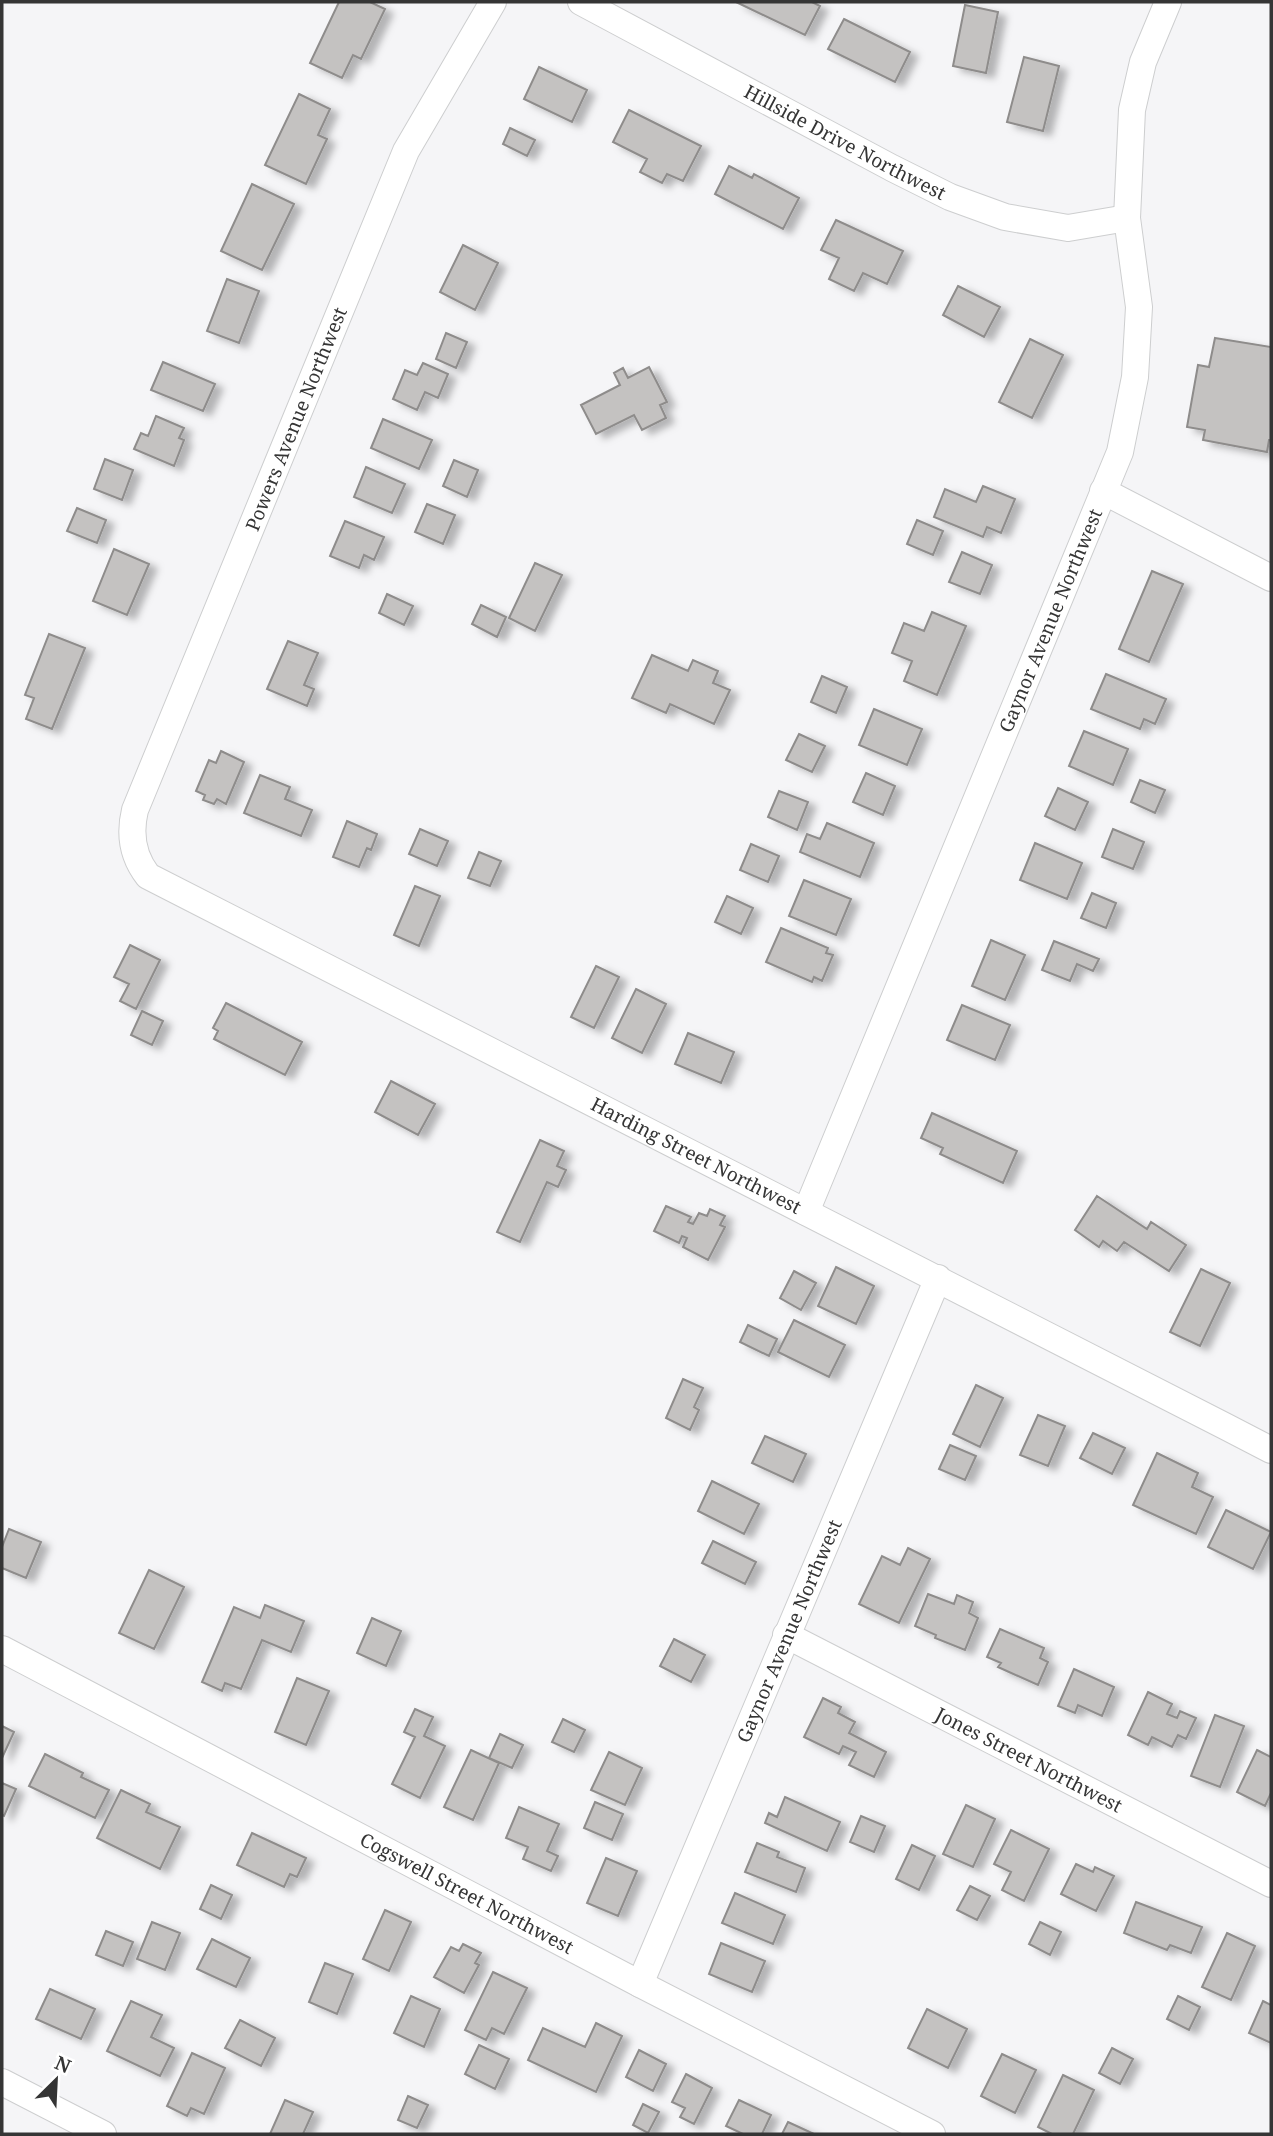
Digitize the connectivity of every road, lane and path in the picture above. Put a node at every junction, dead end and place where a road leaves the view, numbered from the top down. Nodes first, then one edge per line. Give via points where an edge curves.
1 (493, 2) edge
2 (581, 2) edge
3 (1168, 2) edge
4 (1127, 218) junction
5 (1103, 491) junction
6 (1271, 578) edge
7 (133, 849) joint
8 (806, 1212) junction
9 (938, 1278) junction
10 (1271, 1450) edge
11 (786, 1635) junction
12 (2, 1648) edge
13 (1271, 1884) edge
14 (640, 1984) junction
15 (2, 2082) edge
16 (103, 2134) edge
17 (932, 2134) edge

1 - 7 street, Powers Avenue Northwest via 406,151 135,810
2 - 4 street, Hillside Drive Northwest via 950,197 1005,217 1068,228
3 - 4 street, Gaynor Avenue Northwest via 1143,62 1132,110
4 - 5 street, Gaynor Avenue Northwest via 1139,299 1135,377 1120,453
5 - 6 street
5 - 8 street, Gaynor Avenue Northwest
7 - 8 street, Harding Street Northwest via 149,876
8 - 9 street, Harding Street Northwest
9 - 10 street, Harding Street Northwest
9 - 11 street, Gaynor Avenue Northwest
11 - 13 street, Jones Street Northwest
11 - 14 street, Gaynor Avenue Northwest
12 - 14 street, Cogswell Street Northwest
14 - 17 street, Cogswell Street Northwest
15 - 16 street

